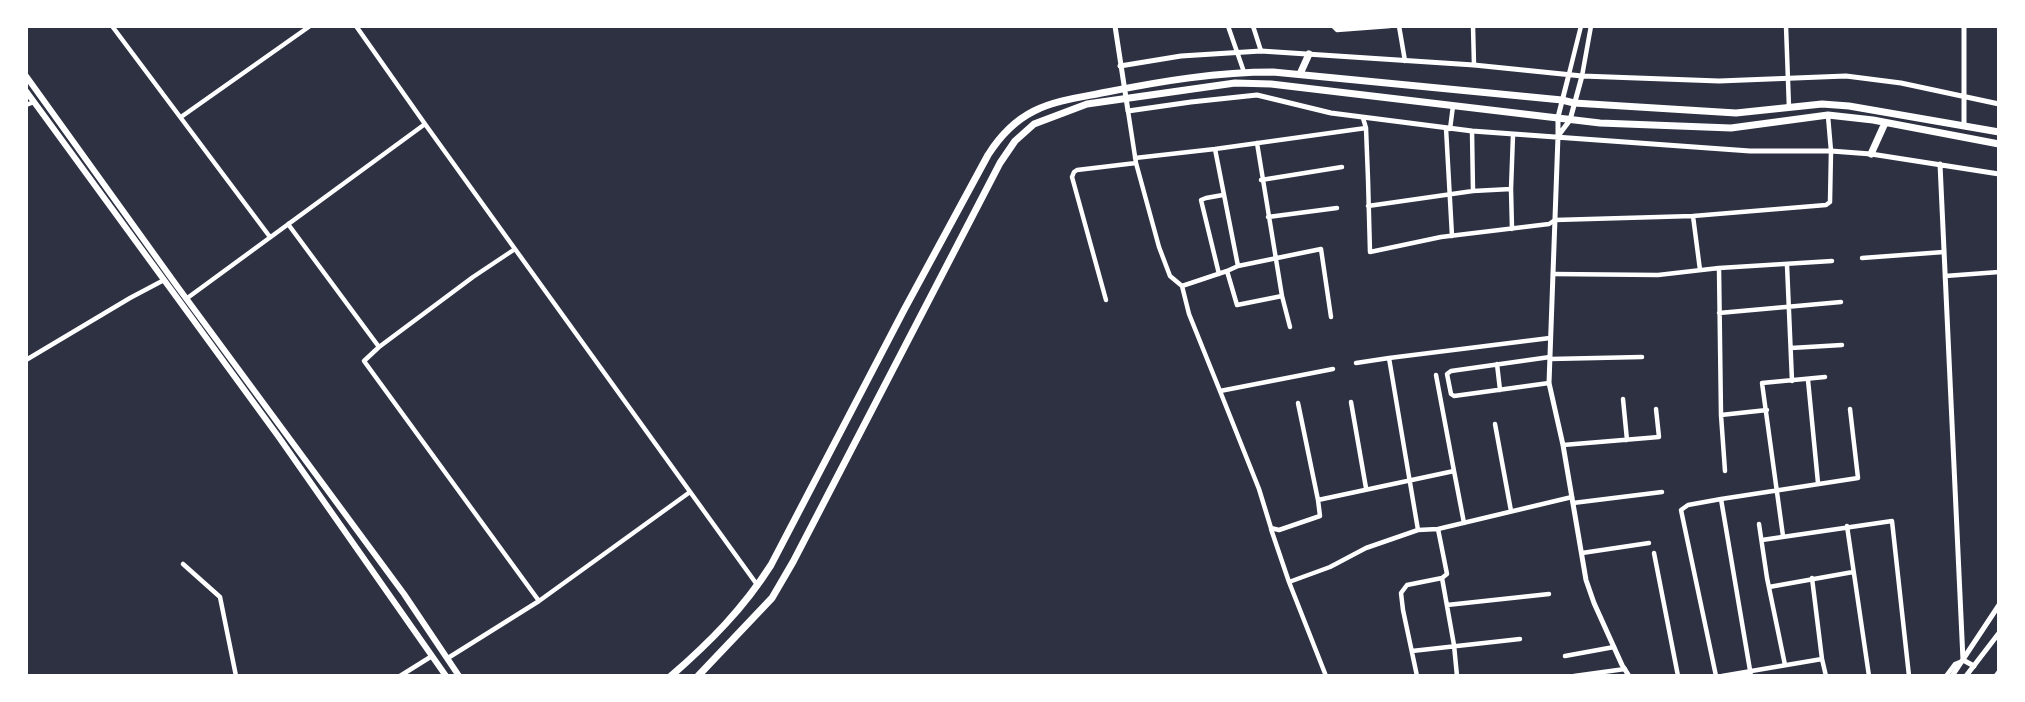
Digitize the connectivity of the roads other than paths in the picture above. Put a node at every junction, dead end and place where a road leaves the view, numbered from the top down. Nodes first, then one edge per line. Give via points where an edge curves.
1 (112, 26) edge
2 (310, 26) edge
3 (356, 26) edge
4 (1115, 26) edge
5 (1228, 26) edge
6 (1253, 26) edge
7 (1333, 26) edge
8 (1390, 26) edge
9 (1399, 26) edge
10 (1473, 26) edge
11 (1581, 26) edge
12 (1591, 26) edge
13 (1786, 26) edge
14 (1964, 26) edge
15 (1359, 28) edge
16 (1261, 51) junction
17 (1237, 53) junction
18 (1309, 54) junction
19 (1405, 61) junction
20 (1474, 65) junction
21 (1120, 66) junction
22 (1244, 72) junction
23 (1300, 74) junction
24 (1569, 74) junction
25 (26, 76) edge
26 (1581, 76) junction
27 (1788, 79) junction
28 (1124, 89) junction
29 (26, 91) edge
30 (1964, 97) junction
31 (1125, 98) junction
32 (43, 100) junction
33 (1562, 100) junction
34 (34, 102) junction
35 (1574, 103) junction
36 (1999, 104) edge
37 (26, 105) edge
38 (1453, 106) junction
39 (1789, 108) junction
40 (1128, 111) junction
41 (1828, 115) junction
42 (180, 117) junction
43 (1558, 117) junction
44 (1363, 118) junction
45 (1570, 120) junction
46 (1885, 122) junction
47 (425, 124) junction
48 (1964, 126) junction
49 (1366, 128) junction
50 (1448, 128) junction
51 (1472, 131) junction
52 (1999, 132) edge
53 (1513, 135) junction
54 (1559, 136) junction
55 (1257, 143) junction
56 (1999, 144) edge
57 (1215, 149) junction
58 (1831, 151) junction
59 (1871, 155) junction
60 (1135, 161) junction
61 (1940, 164) junction
62 (1342, 167) dead end
63 (1999, 174) edge
64 (1261, 180) junction
65 (1511, 189) junction
66 (1473, 191) junction
67 (1449, 194) junction
68 (1223, 195) junction
69 (1368, 206) junction
70 (1337, 208) dead end
71 (1693, 216) junction
72 (1268, 217) junction
73 (1555, 220) junction
74 (288, 224) junction
75 (1513, 229) junction
76 (1452, 236) junction
77 (270, 237) junction
78 (514, 249) junction
79 (1944, 252) junction
80 (1275, 258) junction
81 (1862, 258) dead end
82 (1832, 261) dead end
83 (1787, 265) junction
84 (1238, 267) junction
85 (1718, 268) junction
86 (1700, 270) junction
87 (1227, 271) junction
88 (1999, 272) edge
89 (1219, 274) junction
90 (1553, 274) junction
91 (1945, 276) junction
92 (164, 281) junction
93 (1182, 286) junction
94 (174, 288) junction
95 (1282, 296) junction
96 (186, 299) junction
97 (1106, 300) dead end
98 (1841, 302) dead end
99 (1789, 306) junction
100 (1719, 313) junction
101 (1331, 317) dead end
102 (1290, 327) dead end
103 (1550, 338) junction
104 (1842, 345) dead end
105 (379, 347) junction
106 (1791, 348) junction
107 (1642, 357) dead end
108 (1389, 358) junction
109 (1550, 358) junction
110 (26, 360) edge
111 (1356, 363) dead end
112 (1497, 364) junction
113 (1333, 369) dead end
114 (1436, 375) dead end
115 (1825, 377) dead end
116 (1808, 380) junction
117 (1792, 381) junction
118 (1549, 383) junction
119 (1500, 390) junction
120 (1220, 391) junction
121 (1623, 399) dead end
122 (1351, 401) dead end
123 (1298, 403) dead end
124 (1656, 409) dead end
125 (1850, 409) dead end
126 (1767, 410) junction
127 (1721, 415) junction
128 (1495, 424) dead end
129 (1627, 440) junction
130 (1563, 445) junction
131 (1454, 471) junction
132 (1725, 471) dead end
133 (1410, 479) junction
134 (1818, 483) junction
135 (1366, 488) junction
136 (1776, 491) junction
137 (690, 492) junction
138 (1662, 492) dead end
139 (1721, 499) junction
140 (1318, 500) junction
141 (1573, 500) junction
142 (1511, 511) junction
143 (1464, 523) junction
144 (1759, 524) dead end
145 (1847, 526) junction
146 (1271, 528) junction
147 (1438, 529) junction
148 (1418, 530) junction
149 (1783, 536) junction
150 (1762, 540) junction
151 (1649, 543) dead end
152 (1582, 553) junction
153 (1654, 553) dead end
154 (183, 564) dead end
155 (1853, 572) junction
156 (1442, 578) junction
157 (1812, 578) junction
158 (1289, 582) junction
159 (758, 586) junction
160 (1769, 587) junction
161 (1549, 594) dead end
162 (539, 601) junction
163 (1447, 605) junction
164 (1999, 605) edge
165 (1999, 633) edge
166 (1520, 639) dead end
167 (1454, 645) junction
168 (1614, 647) junction
169 (1412, 651) junction
170 (433, 656) junction
171 (1564, 656) dead end
172 (446, 659) junction
173 (1822, 659) junction
174 (1963, 660) junction
175 (1785, 665) junction
176 (1974, 666) junction
177 (1625, 669) junction
178 (1750, 673) edge
179 (236, 676) edge
180 (400, 676) edge
181 (446, 676) edge
182 (459, 676) edge
183 (671, 676) edge
184 (698, 676) edge
185 (1326, 676) edge
186 (1417, 676) edge
187 (1457, 676) edge
188 (1574, 676) edge
189 (1629, 676) edge
190 (1678, 676) edge
191 (1716, 676) edge
192 (1722, 676) edge
193 (1826, 676) edge
194 (1869, 676) edge
195 (1909, 676) edge
196 (1946, 676) edge
197 (1952, 676) edge
198 (1966, 676) edge

1 - 42 street
2 - 42 street
3 - 47 street
4 - 21 street
5 - 17 street
6 - 16 street
7 - 15 street via 1337,30
8 - 15 street
9 - 19 street
10 - 20 street
11 - 24 street
12 - 26 street
13 - 27 street
14 - 30 street
16 - 17 street
16 - 18 street
17 - 21 street via 1181,55
17 - 22 street
18 - 19 street
18 - 23 highway
19 - 20 street
20 - 24 street
21 - 28 street
22 - 23 highway
22 - 28 highway
23 - 33 highway
24 - 26 street
24 - 33 street
25 - 32 main road
26 - 27 street
26 - 35 street
27 - 30 street via 1846,76
27 - 39 street
28 - 31 street
28 - 159 highway via 1035,111 998,139
29 - 34 main road
30 - 36 street
30 - 48 street
31 - 38 highway via 1235,83
31 - 40 street
31 - 184 highway via 1087,104 1034,124 1015,141 772,598
32 - 34 street
32 - 94 main road
33 - 35 highway
33 - 43 street
34 - 37 street
34 - 92 main road
35 - 39 highway via 1736,113
35 - 45 street
38 - 43 highway
38 - 50 street
39 - 48 highway via 1849,106
40 - 44 street via 1257,95
40 - 60 street
41 - 45 highway via 1731,128
41 - 46 highway
41 - 58 street
42 - 77 street
43 - 45 highway
43 - 54 street
44 - 49 street
44 - 50 street
45 - 54 street
46 - 56 highway
46 - 59 highway
47 - 74 street
47 - 78 street
48 - 52 highway
49 - 55 street
49 - 69 street
50 - 51 street
50 - 67 street
51 - 53 street
51 - 66 street
53 - 54 street
53 - 65 street
54 - 58 street via 1750,151
54 - 73 street
55 - 57 street
55 - 64 street
57 - 60 street
57 - 68 street
58 - 59 street
58 - 71 street via 1828,204
59 - 61 street
60 - 93 street via 1159,247 1170,276
60 - 97 street via 1073,172
61 - 63 street
61 - 79 street
62 - 64 street
64 - 72 street
65 - 66 street
65 - 75 street
66 - 67 street
67 - 69 street
67 - 76 street
68 - 84 street
68 - 89 street via 1201,201
69 - 76 street via 1370,252
70 - 72 street
71 - 73 street
71 - 86 street
72 - 80 street
73 - 75 street
73 - 90 street
74 - 77 street
74 - 105 street
75 - 76 street
77 - 96 street
78 - 105 street
78 - 137 street
79 - 81 street
79 - 91 street
80 - 84 street
80 - 95 street
80 - 101 street via 1321,249
82 - 83 street
83 - 85 street
83 - 99 street
84 - 87 street
85 - 86 street
85 - 100 street
86 - 90 street via 1658,275
87 - 89 street
87 - 95 street via 1237,306
88 - 91 street
89 - 93 street
90 - 103 street
91 - 174 street
92 - 94 main road
92 - 110 street
93 - 120 street
94 - 96 main road
94 - 170 main road
95 - 102 street
96 - 172 main road via 404,594
98 - 99 street
99 - 100 street
99 - 106 street
100 - 127 street
103 - 108 street
103 - 109 street
104 - 106 street
105 - 162 street via 364,361
106 - 117 street
107 - 109 street
108 - 111 street
108 - 133 street
109 - 112 street
109 - 118 street
112 - 119 street
112 - 119 street via 1447,374 1454,396
113 - 120 street
114 - 131 street
115 - 116 street
116 - 117 street
116 - 134 street
117 - 126 street via 1762,383
118 - 119 street
118 - 130 street
120 - 146 street
121 - 129 street
122 - 135 street
123 - 140 street
124 - 129 street via 1659,437
125 - 134 street via 1858,478
126 - 127 street
126 - 136 street
127 - 132 street
128 - 142 street
129 - 130 street
130 - 141 street
131 - 133 street
131 - 143 street
133 - 135 street
133 - 148 street
134 - 136 street
135 - 140 street
136 - 139 street
136 - 149 street
137 - 159 street
137 - 162 street
138 - 141 street
139 - 178 street
139 - 191 street via 1681,510
140 - 146 street via 1320,516 1279,530
141 - 142 street
141 - 152 street
142 - 143 street
143 - 147 street
144 - 150 street
145 - 149 street
145 - 155 street
145 - 195 street via 1892,521
146 - 158 street
147 - 148 street
147 - 156 street via 1447,574
148 - 158 street
149 - 150 street
150 - 160 street
151 - 152 street
152 - 168 street via 1586,580
153 - 190 street
154 - 179 street via 220,597
155 - 157 street
155 - 194 street
156 - 163 street
156 - 169 street via 1402,589
157 - 160 street
157 - 173 street
158 - 185 street
159 - 183 highway via 707,645
160 - 175 street
161 - 163 street
162 - 172 street
163 - 167 street
164 - 174 street
165 - 176 street
166 - 167 street
167 - 169 street
167 - 187 street
168 - 171 street
168 - 177 street
169 - 186 street
170 - 180 street
170 - 181 main road
172 - 182 main road
173 - 175 street
173 - 193 street
174 - 176 street
174 - 196 street
174 - 197 street
175 - 178 street
176 - 198 street
177 - 188 street
177 - 189 street
178 - 192 street

